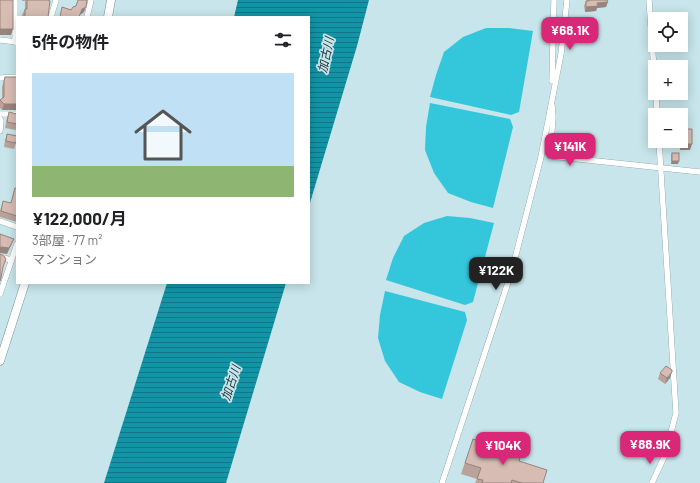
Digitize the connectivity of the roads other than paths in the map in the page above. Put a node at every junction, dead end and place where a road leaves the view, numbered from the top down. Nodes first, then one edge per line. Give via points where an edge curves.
1 (15, 0) edge
2 (56, 0) edge
3 (91, 0) edge
4 (111, 0) edge
5 (554, 0) edge
6 (567, 0) edge
7 (649, 0) edge
8 (51, 16) edge
9 (87, 16) edge
10 (108, 16) edge
11 (0, 40) edge
12 (16, 42) edge
13 (653, 60) edge
14 (16, 77) edge
15 (0, 78) edge
16 (552, 98) junction
17 (0, 114) edge
18 (16, 114) edge
19 (0, 119) edge
20 (0, 131) edge
21 (660, 148) edge
22 (661, 169) junction
23 (700, 172) edge
24 (0, 221) edge
25 (16, 227) edge
26 (16, 247) edge
27 (0, 256) edge
28 (11, 260) junction
29 (25, 284) edge
30 (0, 294) edge
31 (0, 361) edge
32 (442, 483) edge
33 (652, 483) edge

1 - 12 street
2 - 8 street
3 - 9 street
4 - 10 street
5 - 16 street
6 - 16 street via 561,54
7 - 13 street
11 - 12 street
14 - 15 street
16 - 22 street via 554,117 550,156
16 - 32 street via 541,157 512,270
17 - 18 street
19 - 20 street
21 - 22 street
22 - 23 street
22 - 33 street via 676,413 665,455
24 - 25 street
26 - 28 street
27 - 28 street
28 - 30 street
29 - 31 street

